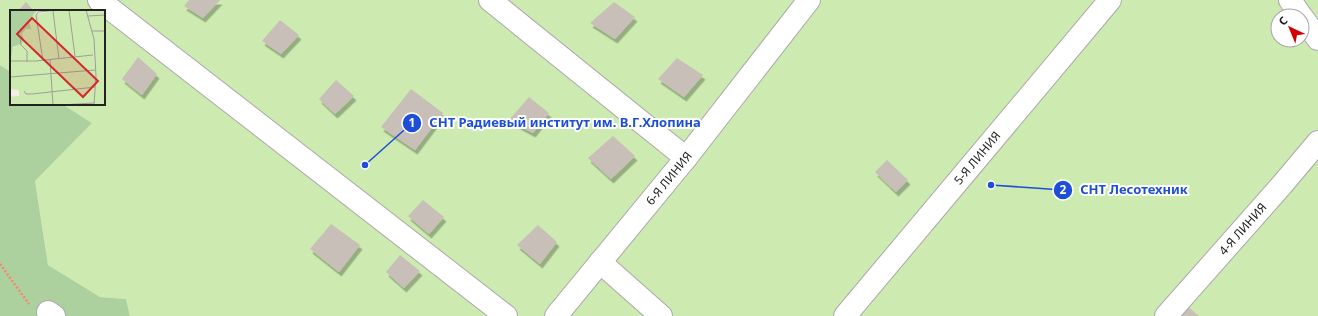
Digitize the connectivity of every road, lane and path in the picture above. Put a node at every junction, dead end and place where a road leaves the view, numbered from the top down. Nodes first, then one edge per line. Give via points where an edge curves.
1 (99, 0) edge
2 (490, 0) edge
3 (809, 0) edge
4 (1110, 0) edge
5 (1310, 28) edge
6 (1318, 39) edge
7 (1318, 142) edge
8 (686, 158) junction
9 (600, 262) junction
10 (0, 264) edge
11 (51, 314) edge
12 (506, 316) edge
13 (556, 316) edge
14 (661, 316) edge
15 (845, 316) edge
16 (1166, 316) edge

1 - 12 street
2 - 8 street
3 - 8 street, 6-Я ЛИНИЯ
4 - 15 street, 5-Я ЛИНИЯ
5 - 6 street
7 - 16 street, 4-Я ЛИНИЯ
8 - 9 street, 6-Я ЛИНИЯ
9 - 13 street, 6-Я ЛИНИЯ
9 - 14 street
10 - 11 path via 31,306

